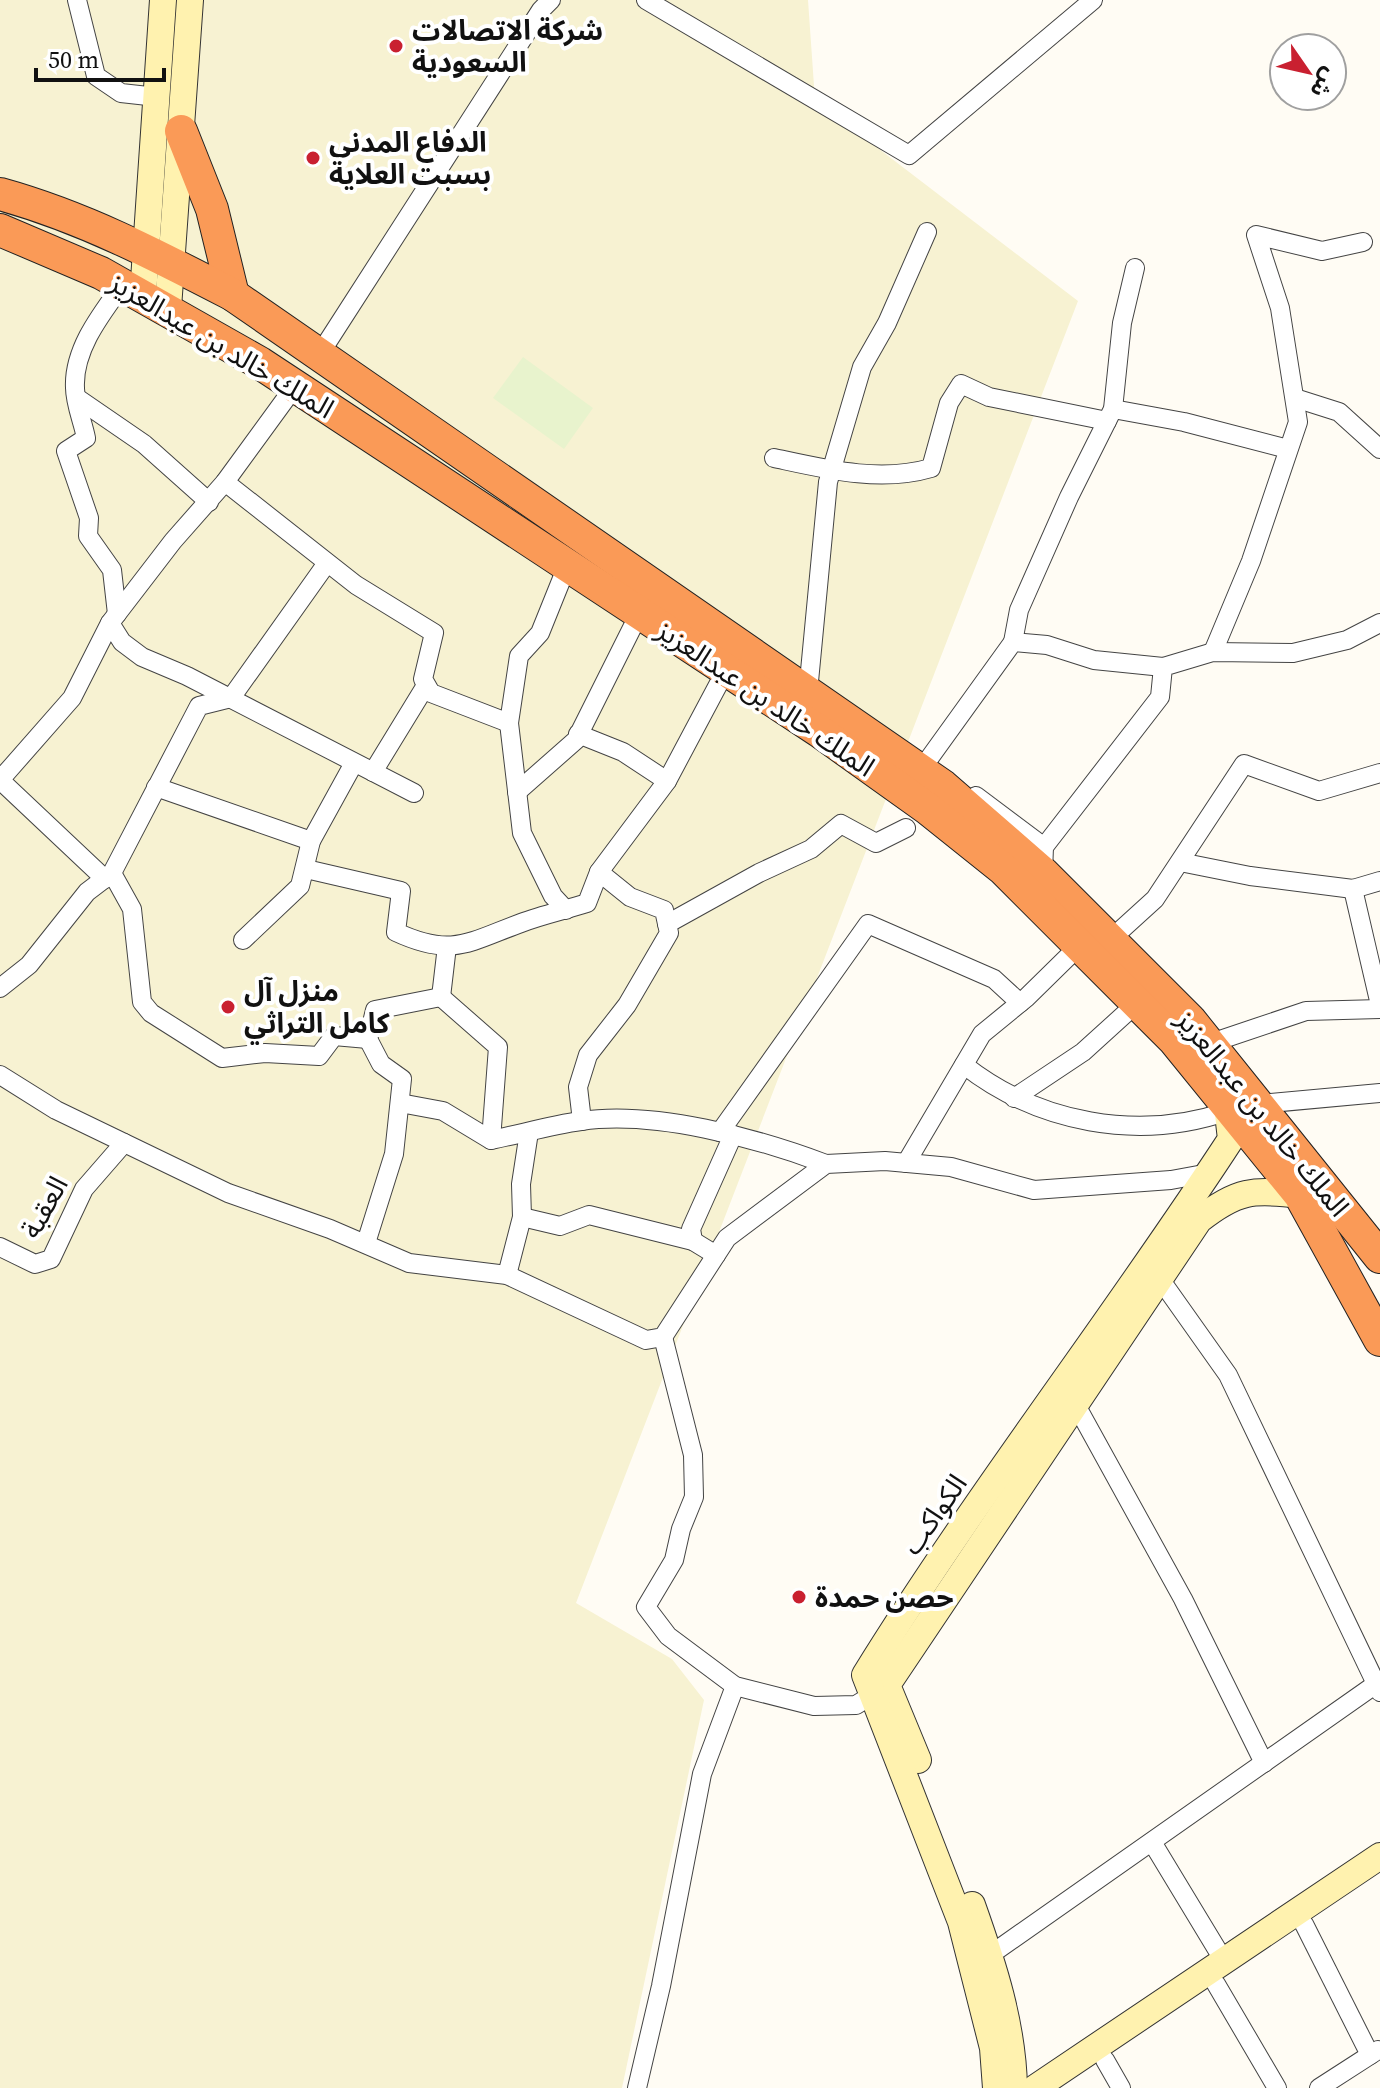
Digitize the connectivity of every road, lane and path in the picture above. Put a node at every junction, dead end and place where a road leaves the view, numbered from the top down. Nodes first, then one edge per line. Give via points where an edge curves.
1 (77, 0) edge
2 (163, 0) edge
3 (190, 0) edge
4 (551, 0) edge
5 (646, 0) edge
6 (1093, 0) edge
7 (157, 97) junction
8 (181, 131) junction
9 (0, 194) edge
10 (0, 230) edge
11 (927, 232) dead end
12 (1363, 242) dead end
13 (160, 256) junction
14 (1135, 268) dead end
15 (233, 295) junction
16 (145, 296) junction
17 (321, 352) junction
18 (295, 386) junction
19 (77, 398) junction
20 (1295, 398) junction
21 (1110, 415) junction
22 (1288, 449) junction
23 (1380, 449) edge
24 (774, 458) dead end
25 (831, 471) junction
26 (225, 482) junction
27 (209, 502) junction
28 (327, 563) junction
29 (567, 566) junction
30 (639, 614) junction
31 (113, 618) junction
32 (1380, 623) edge
33 (1013, 642) junction
34 (1213, 652) junction
35 (1163, 667) junction
36 (726, 670) junction
37 (425, 687) junction
38 (808, 692) junction
39 (231, 698) junction
40 (853, 722) junction
41 (509, 723) junction
42 (578, 734) junction
43 (928, 760) junction
44 (354, 763) junction
45 (373, 772) junction
46 (1380, 773) edge
47 (0, 780) edge
48 (667, 781) junction
49 (156, 787) junction
50 (517, 792) junction
51 (414, 793) dead end
52 (906, 828) dead end
53 (311, 841) junction
54 (1044, 860) junction
55 (1180, 862) junction
56 (306, 869) junction
57 (599, 872) junction
58 (108, 876) junction
59 (1380, 881) edge
60 (1353, 889) junction
61 (566, 910) junction
62 (667, 924) junction
63 (243, 940) dead end
64 (1095, 942) junction
65 (447, 946) junction
66 (0, 988) edge
67 (441, 997) junction
68 (1020, 1003) junction
69 (1137, 1003) junction
70 (1380, 1007) edge
71 (368, 1039) junction
72 (1211, 1043) junction
73 (964, 1065) junction
74 (0, 1075) edge
75 (1380, 1093) edge
76 (1014, 1098) junction
77 (400, 1103) junction
78 (1260, 1104) junction
79 (1228, 1108) junction
80 (582, 1121) junction
81 (529, 1132) junction
82 (727, 1134) junction
83 (491, 1140) junction
84 (124, 1143) junction
85 (906, 1163) junction
86 (826, 1164) junction
87 (1209, 1173) junction
88 (1300, 1195) junction
89 (522, 1217) junction
90 (693, 1241) junction
91 (366, 1243) junction
92 (0, 1247) edge
93 (716, 1255) junction
94 (1380, 1257) edge
95 (507, 1275) junction
96 (1160, 1279) junction
97 (663, 1337) junction
98 (1380, 1340) edge
99 (1076, 1405) junction
100 (735, 1686) junction
101 (1378, 1688) edge
102 (879, 1690) junction
103 (1264, 1763) junction
104 (1152, 1842) junction
105 (1380, 1856) edge
106 (1380, 1873) edge
107 (1304, 1924) junction
108 (990, 1955) junction
109 (1220, 1972) junction
110 (1375, 2052) edge
111 (1105, 2060) junction
112 (1341, 2082) edge
113 (637, 2088) edge
114 (996, 2088) edge
115 (1014, 2088) edge
116 (1035, 2088) edge
117 (1064, 2088) edge
118 (1121, 2088) edge
119 (1277, 2088) edge
120 (1319, 2088) edge

1 - 7 street via 96,76 121,93
2 - 7 street
3 - 8 street
4 - 17 street
5 - 6 street via 909,155
7 - 13 street
8 - 13 street
8 - 15 highway via 212,209
9 - 13 highway, الملك خالد بن عبدالعزيز via 57,210
10 - 16 highway, الملك خالد بن عبدالعزيز
11 - 25 street via 862,367
12 - 20 street via 1322,251 1256,235 1280,308
13 - 15 highway, الملك خالد بن عبدالعزيز
13 - 16 street
14 - 21 street
15 - 17 highway, الملك خالد بن عبدالعزيز
16 - 18 highway, الملك خالد بن عبدالعزيز
16 - 19 street via 94,324 75,387
17 - 38 highway, الملك خالد بن عبدالعزيز
18 - 26 street
18 - 29 highway, الملك خالد بن عبدالعزيز
19 - 27 street via 144,444
19 - 31 street via 86,438 66,451 89,518 88,536 112,570
20 - 22 street via 1298,422
20 - 23 street via 1339,412
21 - 22 street via 1184,422
21 - 25 street via 989,397 961,384 949,403 931,468 905,476
21 - 33 street via 1019,610
22 - 34 street via 1251,561
24 - 25 street
25 - 38 street
26 - 27 street
26 - 28 street
27 - 31 street
28 - 37 street via 434,633
28 - 39 street
29 - 30 highway, الملك خالد بن عبدالعزيز
29 - 41 street via 540,633 519,656
30 - 36 highway, الملك خالد بن عبدالعزيز
30 - 42 street
31 - 39 street via 122,642 142,657
31 - 47 street via 72,698
32 - 34 street via 1347,640 1293,653
33 - 35 street via 1047,645 1094,660
33 - 43 street
34 - 35 street
35 - 54 street via 1160,697
36 - 48 street
36 - 64 highway, الملك خالد بن عبدالعزيز via 928,809
37 - 41 street via 438,697
37 - 45 street
38 - 40 highway, الملك خالد بن عبدالعزيز
39 - 44 street
39 - 49 street via 199,706
40 - 43 street via 902,741
40 - 54 highway, الملك خالد بن عبدالعزيز
41 - 50 street
42 - 48 street via 623,752
42 - 50 street
43 - 54 street
44 - 45 street
44 - 53 street
45 - 51 street
46 - 55 street via 1319,791 1244,764
47 - 58 street
48 - 57 street
49 - 53 street
49 - 58 street
50 - 61 street via 522,833 553,896
52 - 62 street via 876,843 841,824 811,849
53 - 56 street
54 - 64 highway, الملك خالد بن عبدالعزيز
55 - 60 street
55 - 64 street via 1155,899
56 - 63 street via 300,886
56 - 65 street via 401,891 396,932
57 - 61 street via 587,903
57 - 62 street via 630,897 664,910
58 - 66 street via 87,892 29,965
58 - 71 street via 132,909 142,1002 173,1028 222,1058 265,1053 319,1056 334,1036
59 - 60 street
60 - 70 street
61 - 65 street via 471,945
62 - 80 street via 669,933 654,963 588,1055 578,1087
64 - 68 street
64 - 69 highway, الملك خالد بن عبدالعزيز
64 - 72 highway, الملك خالد بن عبدالعزيز
65 - 67 street
67 - 71 street via 375,1010
67 - 83 street via 498,1047
68 - 73 street via 982,1034
68 - 82 street via 994,979 868,924
69 - 76 street via 1083,1052
69 - 79 highway, الملك خالد بن عبدالعزيز
70 - 72 street via 1306,1011
71 - 77 street via 381,1064 402,1079
72 - 78 highway, الملك خالد بن عبدالعزيز
73 - 76 street
73 - 85 street
74 - 84 street
75 - 78 street
76 - 79 street via 1069,1116 1140,1126 1192,1123
77 - 83 street via 443,1111
77 - 91 street via 394,1154
78 - 94 highway, الملك خالد بن عبدالعزيز
79 - 87 street, الكواكب via 1231,1139
79 - 88 highway, الملك خالد بن عبدالعزيز
80 - 81 street
80 - 82 street via 624,1119
81 - 83 street
81 - 89 street
82 - 86 street
82 - 90 street via 691,1229
84 - 91 street via 228,1193
84 - 92 street, العقبة via 84,1189 51,1259 35,1264
85 - 86 street
85 - 87 street via 951,1167 1034,1190
86 - 93 street via 727,1238
87 - 102 street, الكواكب via 904,1611 865,1675
88 - 96 street, الكواكب via 1258,1190 1226,1198 1199,1220
88 - 98 highway, الملك خالد بن عبدالعزيز
89 - 90 street via 560,1226 589,1215
89 - 95 street
90 - 93 street
91 - 95 street via 409,1263
93 - 97 street
95 - 97 street via 646,1340
96 - 99 street, الكواكب
96 - 101 street via 1228,1375
97 - 100 street via 693,1455 694,1497 674,1560 646,1607 668,1636
99 - 102 street, الكواكب
99 - 103 street via 1183,1599
100 - 102 street via 814,1706 856,1705
100 - 113 street via 702,1774
101 - 103 street
102 - 108 street, الكواكب
102 - 114 street via 961,1922 993,2048
103 - 104 street
104 - 108 street
104 - 109 street
105 - 109 street
106 - 107 street
107 - 109 street
107 - 110 street
108 - 115 street, الكواكب via 1013,2053
109 - 111 street
109 - 116 street
109 - 119 street
110 - 112 street
111 - 117 street
111 - 118 street
112 - 120 street

